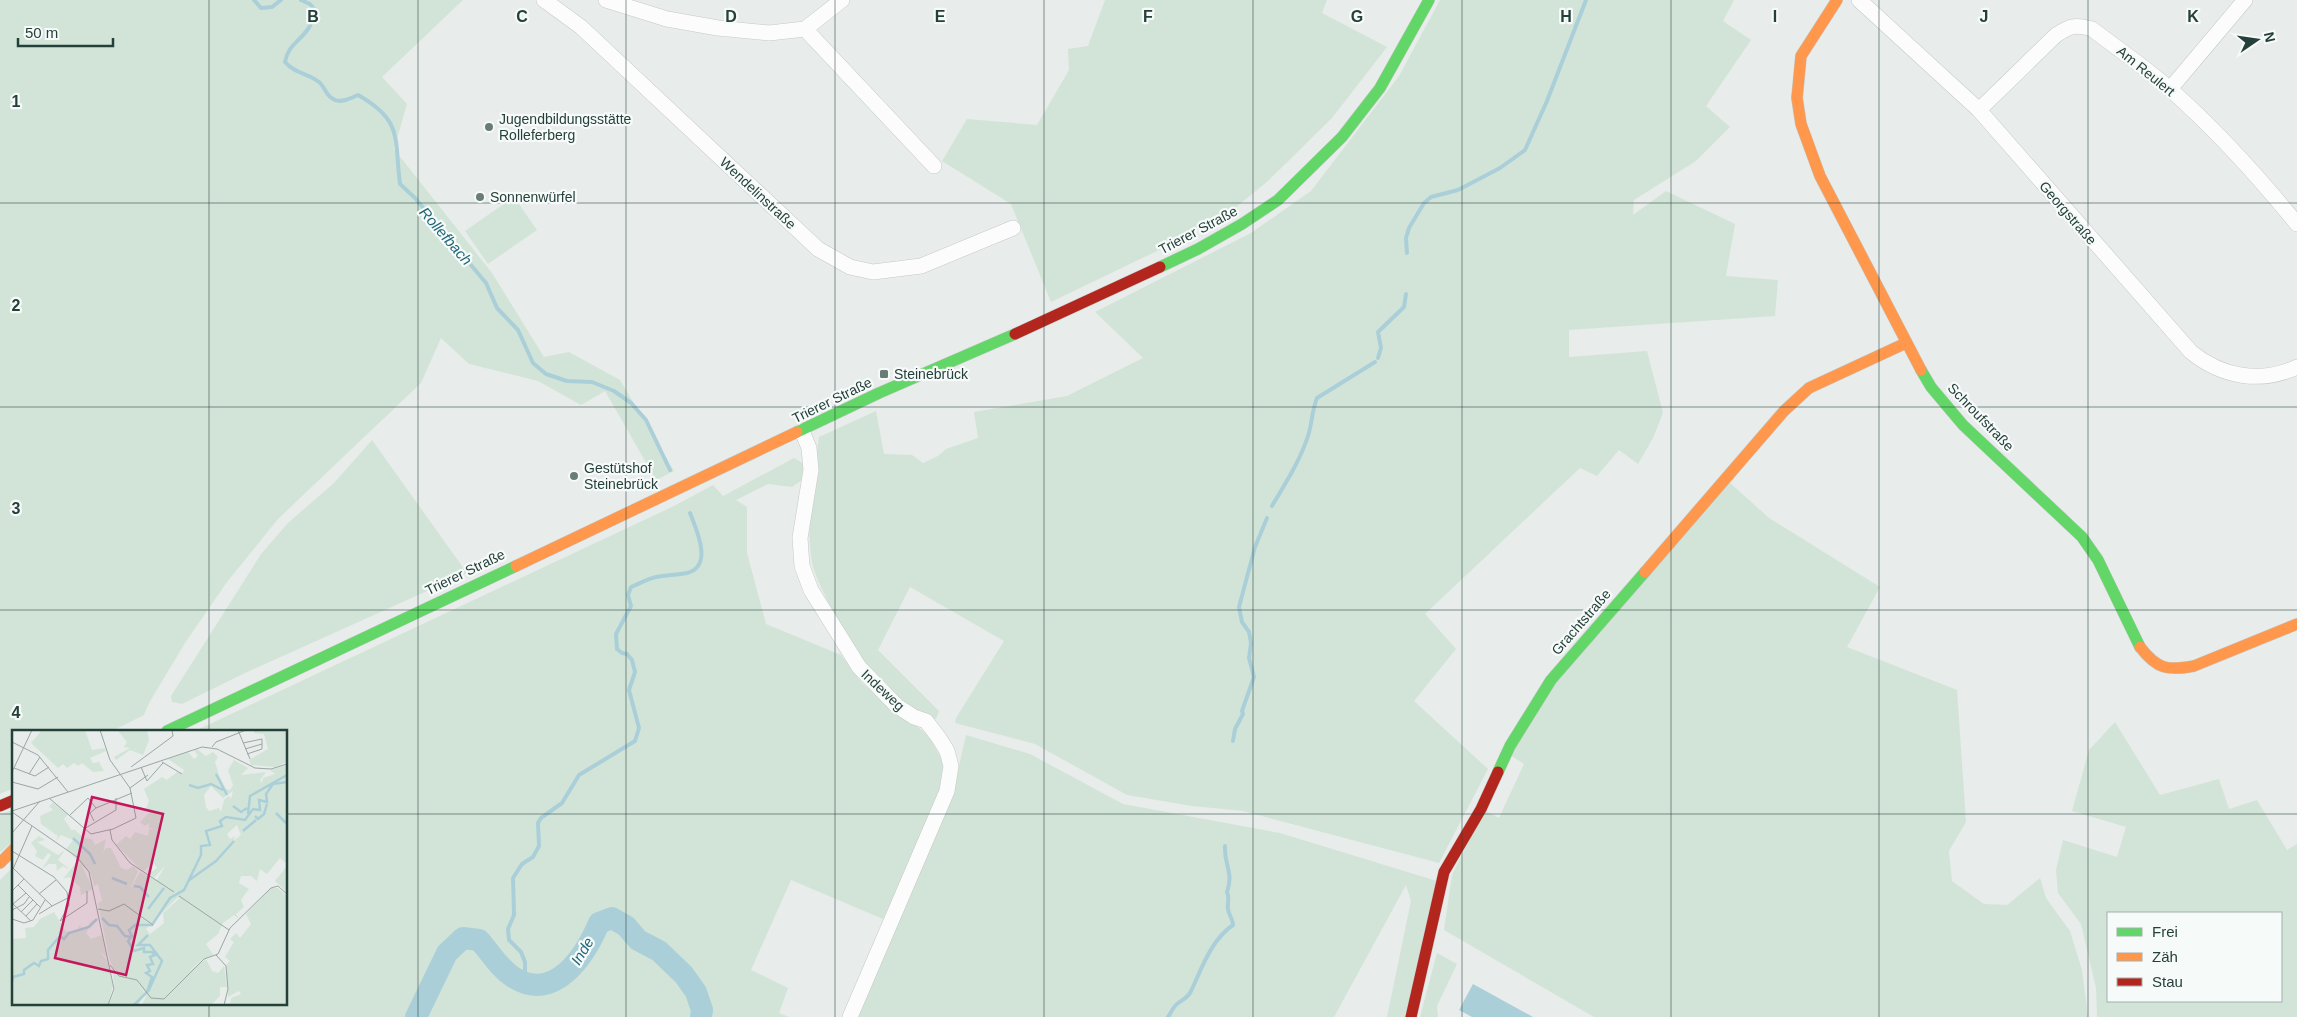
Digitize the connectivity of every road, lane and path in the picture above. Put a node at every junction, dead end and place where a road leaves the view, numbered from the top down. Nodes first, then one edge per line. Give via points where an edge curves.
1 (544, 0) edge
2 (606, 0) edge
3 (842, 0) edge
4 (1429, 0) edge
5 (1837, 0) edge
6 (1859, 0) edge
7 (2245, 0) edge
8 (805, 29) junction
9 (2170, 89) junction
10 (1979, 110) junction
11 (934, 166) dead end
12 (2297, 224) edge
13 (1013, 228) dead end
14 (1906, 343) junction
15 (2297, 367) edge
16 (802, 430) junction
17 (2297, 624) edge
18 (169, 730) edge
19 (12, 801) edge
20 (0, 806) edge
21 (12, 851) edge
22 (0, 863) edge
23 (850, 1017) edge
24 (1411, 1017) edge

1 - 13 street, Wendelinstraße via 581,27 818,249 850,267 873,272 920,266
2 - 8 street via 667,19 718,28 769,33
3 - 8 street
4 - 16 street, Trierer Straße via 1380,88 1342,137 1278,200 1198,249
5 - 14 street, Schroufstraße via 1802,53 1796,102 1800,124 1820,176
6 - 10 street, Georgstraße
7 - 9 street
8 - 11 street
9 - 10 street, Am Reulert via 2092,29 2079,25 2056,35
9 - 12 street, Am Reulert via 2229,146
10 - 15 street, Georgstraße via 2132,286 2202,361 2245,377 2274,375
14 - 17 street, Schroufstraße via 1931,387 1963,424 2082,537 2098,560 2136,642 2158,666 2176,669 2194,666
14 - 24 street, Grachtstraße via 1809,388 1784,411 1551,680 1510,746 1481,809 1444,872
16 - 18 street, Trierer Straße
16 - 23 street, Indeweg via 809,448 810,470 800,538 802,566 811,590 859,667 897,706 926,721 947,751 951,766 947,791
19 - 20 street
21 - 22 street

